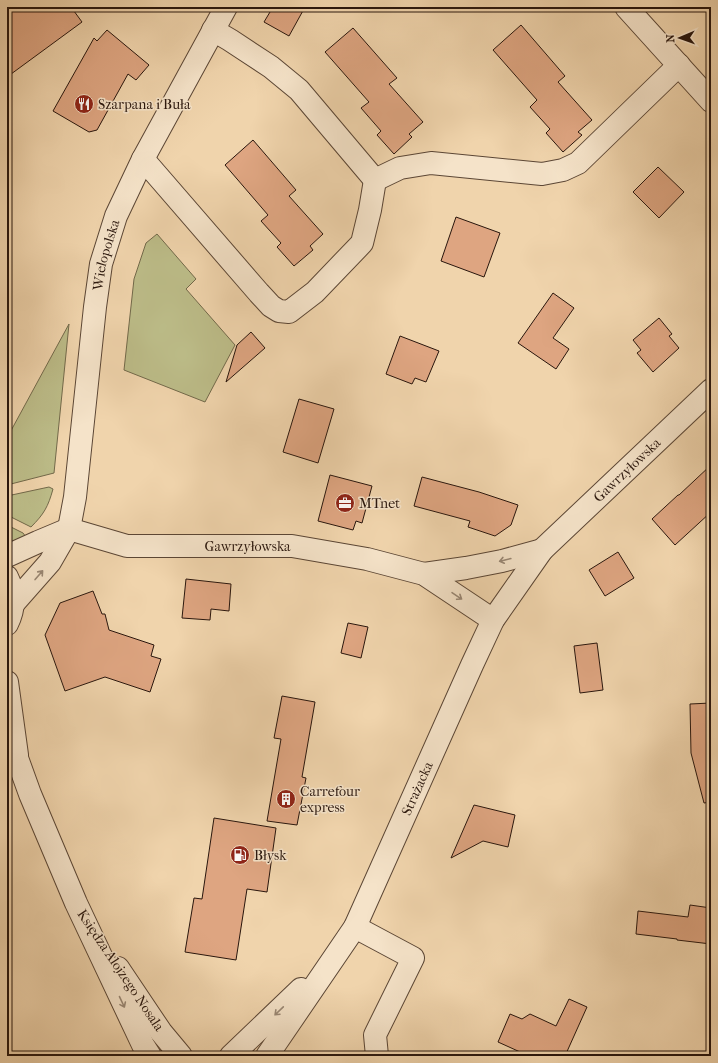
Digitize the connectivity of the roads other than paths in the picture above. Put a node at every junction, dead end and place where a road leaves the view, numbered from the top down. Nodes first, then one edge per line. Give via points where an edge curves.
1 (226, 7) edge
2 (626, 7) edge
3 (213, 30) junction
4 (678, 65) junction
5 (711, 101) edge
6 (143, 159) junction
7 (375, 180) junction
8 (711, 390) edge
9 (69, 529) junction
10 (542, 550) junction
11 (7, 556) edge
12 (424, 574) junction
13 (7, 577) edge
14 (13, 604) junction
15 (494, 620) junction
16 (7, 624) edge
17 (7, 682) edge
18 (7, 739) edge
19 (17, 758) junction
20 (76, 903) junction
21 (355, 927) junction
22 (337, 955) junction
23 (376, 1046) edge
24 (150, 1056) edge
25 (181, 1056) edge
26 (231, 1056) edge
27 (267, 1056) edge

1 - 3 street, Wielopolska
2 - 4 street
3 - 6 street, Wielopolska
3 - 7 street via 271,67 298,90
4 - 5 street
4 - 7 street via 578,163 563,170 542,174 431,163 400,168
6 - 7 street via 259,293 279,312 289,312 315,292 362,243
6 - 9 street, Wielopolska via 116,216 101,264 75,497
8 - 10 street, Gawrzyłowska
9 - 11 street
9 - 12 street, Gawrzyłowska via 127,546 292,546 366,559
14 -> 9 street, Wielopolska via 50,562
10 -> 12 street, Gawrzyłowska via 502,561
10 - 15 street, Gawrzyłowska
12 -> 15 street, Gawrzyłowska
13 - 14 street via 11,584
14 - 16 street
15 - 21 street, Strażacka
17 - 19 street, Księdza Alojzego Nosala
18 - 19 street, Księdza Alojzego Nosala
19 - 20 street, Księdza Alojzego Nosala
20 -> 24 street, Księdza Alojzego Nosala
20 - 25 street, Księdza Alojzego Nosala via 161,1032
21 - 22 street, Strażacka
21 - 23 street via 413,958
22 -> 26 street, Strażacka
22 - 27 street, Strażacka

